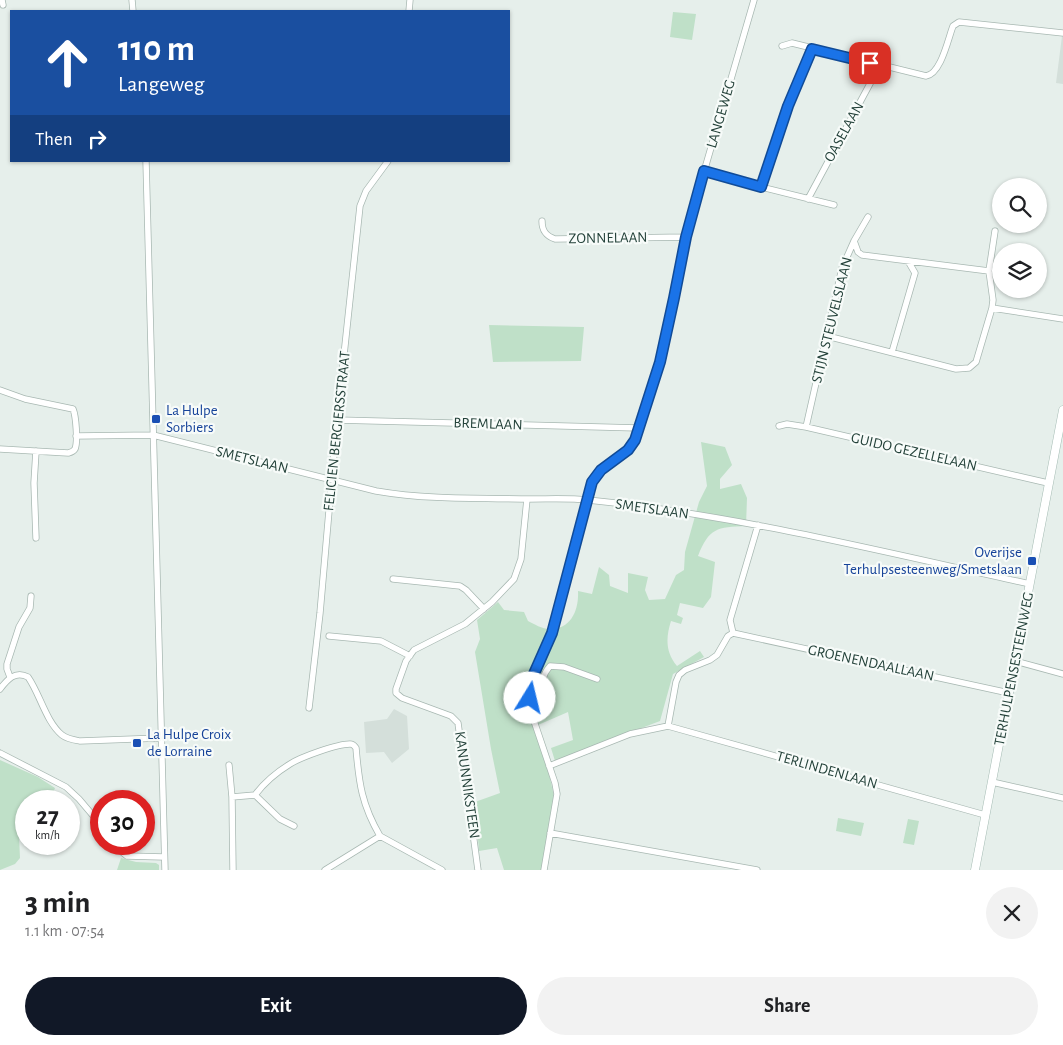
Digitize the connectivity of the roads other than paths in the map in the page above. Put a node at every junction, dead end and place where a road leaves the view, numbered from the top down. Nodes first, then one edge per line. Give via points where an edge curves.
1 (754, 0) edge
2 (1063, 33) edge
3 (782, 46) dead end
4 (812, 49) junction
5 (880, 65) junction
6 (146, 162) edge
7 (387, 162) edge
8 (704, 171) junction
9 (761, 187) junction
10 (808, 198) junction
11 (834, 205) dead end
12 (868, 217) dead end
13 (542, 221) dead end
14 (996, 233) edge
15 (686, 237) junction
16 (854, 241) junction
17 (862, 255) junction
18 (845, 260) junction
19 (908, 261) junction
20 (925, 263) junction
21 (989, 271) junction
22 (915, 273) junction
23 (992, 308) junction
24 (1063, 319) edge
25 (827, 336) junction
26 (892, 352) junction
27 (0, 390) edge
28 (1063, 410) edge
29 (337, 420) junction
30 (779, 426) dead end
31 (806, 427) junction
32 (638, 428) junction
33 (154, 435) junction
34 (76, 436) junction
35 (0, 449) edge
36 (36, 451) junction
37 (332, 480) junction
38 (1048, 483) junction
39 (527, 499) junction
40 (587, 500) junction
41 (758, 525) junction
42 (36, 538) dead end
43 (393, 580) dead end
44 (1030, 584) junction
45 (31, 596) dead end
46 (484, 609) junction
47 (733, 632) junction
48 (329, 636) dead end
49 (410, 656) junction
50 (1016, 661) junction
51 (1063, 674) edge
52 (10, 677) junction
53 (597, 679) dead end
54 (0, 689) edge
55 (1009, 693) junction
56 (309, 708) dead end
57 (533, 718) junction
58 (668, 726) junction
59 (161, 738) junction
60 (0, 753) edge
61 (229, 765) dead end
62 (549, 766) junction
63 (992, 782) junction
64 (255, 795) junction
65 (232, 797) junction
66 (1063, 798) edge
67 (90, 812) edge
68 (985, 816) junction
69 (294, 826) dead end
70 (550, 833) junction
71 (380, 836) junction
72 (126, 855) edge
73 (164, 857) junction
74 (704, 861) junction
75 (165, 870) edge
76 (233, 870) edge
77 (325, 870) edge
78 (442, 870) edge
79 (478, 870) edge
80 (544, 870) edge
81 (702, 870) edge
82 (757, 870) edge
83 (975, 870) edge

1 - 8 street, LANGEWEG
2 - 5 street via 959,22 953,26 937,70 930,76
3 - 4 street via 792,43
4 - 5 street
4 - 9 street via 788,106
5 - 10 street, OASELAAN
6 - 33 street
7 - 29 street, FELICIEN BERGIERSSTRAAT via 366,190 360,206
8 - 9 street
8 - 15 street, LANGEWEG
9 - 10 street
10 - 11 street
12 - 16 street, STIJN STEUVELSLAAN
13 - 15 street, ZONNELAAN via 546,234 555,239
14 - 21 street
15 - 32 street, LANGEWEG via 660,362
16 - 17 street
16 - 18 street, STIJN STEUVELSLAAN
17 - 18 street
17 - 19 street
18 - 25 street, STIJN STEUVELSLAAN
19 - 20 street
19 - 22 street
20 - 21 street
20 - 22 street
21 - 23 street
22 - 26 street
23 - 24 street
23 - 26 street via 976,362 969,368 956,369
25 - 26 street
25 - 31 street, STIJN STEUVELSLAAN
27 - 34 street via 25,400 73,409
28 - 38 main road, TERHULPENSESTEENWEG
29 - 32 street, BREMLAAN
29 - 37 street, FELICIEN BERGIERSSTRAAT
30 - 31 street, GUIDO GEZELLELAAN
31 - 38 street, GUIDO GEZELLELAAN
32 - 40 street, LANGEWEG via 628,450 596,476
33 - 34 street, SMETSLAAN
33 - 37 street, SMETSLAAN
33 - 59 street
34 - 36 street via 75,448 68,453
35 - 36 street
36 - 42 street
37 - 39 street, SMETSLAAN via 404,496
37 - 56 street, FELICIEN BERGIERSSTRAAT
38 - 44 main road, TERHULPENSESTEENWEG
39 - 40 street, SMETSLAAN
39 - 46 street, KANUNNIKSTEEN via 519,568 506,589
40 - 41 street, SMETSLAAN
40 - 57 street, LANGEWEG via 550,640 532,683
41 - 44 street, SMETSLAAN
41 - 47 street via 730,620
43 - 46 street via 460,586
44 - 50 main road, TERHULPENSESTEENWEG
45 - 52 street via 30,608 19,627 7,664
46 - 49 street, KANUNNIKSTEEN via 454,630 421,646
47 - 55 street, GROENENDAALLAAN
47 - 58 street via 717,655 679,675
48 - 49 street via 381,641
49 - 79 street, KANUNNIKSTEEN via 396,688 398,696 451,716 460,726
50 - 51 street
50 - 55 main road, TERHULPENSESTEENWEG
52 - 54 street
52 - 59 street via 22,674 28,677 52,723 69,739
53 - 57 street via 564,667 550,666 540,685
55 - 63 main road, TERHULPENSESTEENWEG
57 - 62 street, LANGEWEG
58 - 62 street via 630,734
58 - 68 street, TERLINDENLAAN
59 - 73 street
60 - 67 street via 66,788
61 - 65 street
62 - 70 street, LANGEWEG via 557,794
63 - 66 street
63 - 68 main road, TERHULPENSESTEENWEG
64 - 65 street
64 - 69 street via 280,819
64 - 71 street via 282,769 299,759 336,747 354,745 362,796
65 - 76 street
68 - 83 main road, TERHULPENSESTEENWEG
70 - 74 street
70 - 80 street, LANGEWEG
71 - 77 street
71 - 78 street
72 - 73 street
73 - 75 street
74 - 81 street
74 - 82 street

